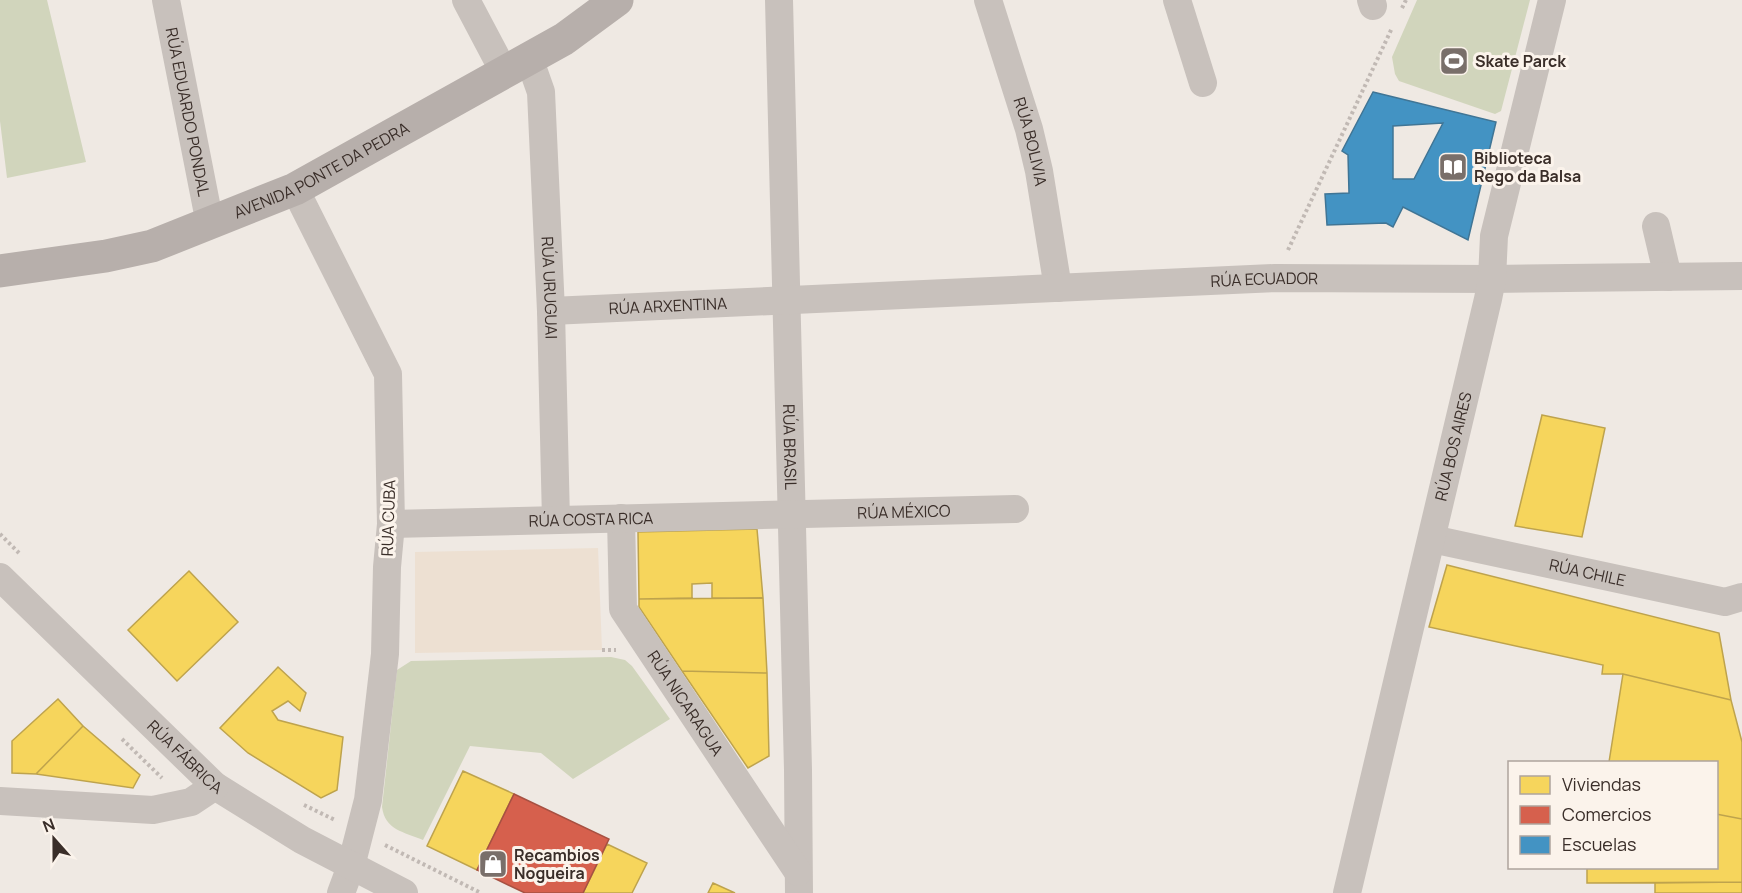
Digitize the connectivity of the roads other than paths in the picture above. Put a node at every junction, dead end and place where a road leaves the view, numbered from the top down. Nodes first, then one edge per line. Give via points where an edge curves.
1 (166, 0) edge
2 (466, 0) edge
3 (617, 0) edge
4 (780, 0) edge
5 (988, 0) edge
6 (1177, 0) edge
7 (1552, 0) edge
8 (517, 65) junction
9 (1203, 83) dead end
10 (295, 189) junction
11 (210, 224) junction
12 (1656, 226) dead end
13 (0, 271) edge
14 (1742, 276) edge
15 (1668, 277) junction
16 (1492, 279) junction
17 (1058, 288) junction
18 (786, 301) junction
19 (551, 311) junction
20 (1016, 509) dead end
21 (791, 513) junction
22 (621, 518) junction
23 (556, 520) junction
24 (391, 524) junction
25 (1432, 539) junction
26 (0, 577) edge
27 (1742, 597) edge
28 (214, 786) junction
29 (0, 801) edge
30 (351, 866) junction
31 (799, 883) edge
32 (341, 893) edge
33 (404, 893) edge
34 (1347, 893) edge

1 - 11 street, RÚA EDUARDO PONDAL
2 - 8 street, RÚA URUGUAI
3 - 8 main road, AVENIDA PONTE DA PEDRA via 564,39
4 - 18 street, RÚA BRASIL
5 - 17 street, RÚA BOLIVIA via 1029,129
6 - 9 street
7 - 16 street, RÚA BOS AIRES via 1494,236
8 - 10 main road, AVENIDA PONTE DA PEDRA
8 - 19 street, RÚA URUGUAI via 541,92
10 - 11 main road, AVENIDA PONTE DA PEDRA
10 - 24 street, RÚA CUBA via 388,374
11 - 13 main road, AVENIDA PONTE DA PEDRA via 152,246
12 - 15 street
14 - 15 street, RÚA ECUADOR
15 - 16 street, RÚA ECUADOR
16 - 17 street, RÚA ECUADOR via 1275,278
16 - 25 street, RÚA BOS AIRES
17 - 18 street, RÚA ECUADOR
18 - 19 street, RÚA ARXENTINA
18 - 21 street, RÚA BRASIL
19 - 23 street, RÚA URUGUAI
20 - 21 street, RÚA MÉXICO
21 - 22 street, RÚA COSTA RICA
21 - 31 street, RÚA BRASIL
22 - 23 street, RÚA COSTA RICA
22 - 31 street, RÚA NICARAGUA via 623,609
23 - 24 street, RÚA COSTA RICA
24 - 30 street, RÚA CUBA via 385,654 368,800
25 - 27 street, RÚA CHILE via 1725,602
25 - 34 street, RÚA BOS AIRES
26 - 28 street, RÚA FÁBRICA
28 - 29 street via 191,802 153,810
28 - 30 street, RÚA FÁBRICA
30 - 32 street, RÚA CUBA
30 - 33 street, RÚA FÁBRICA

